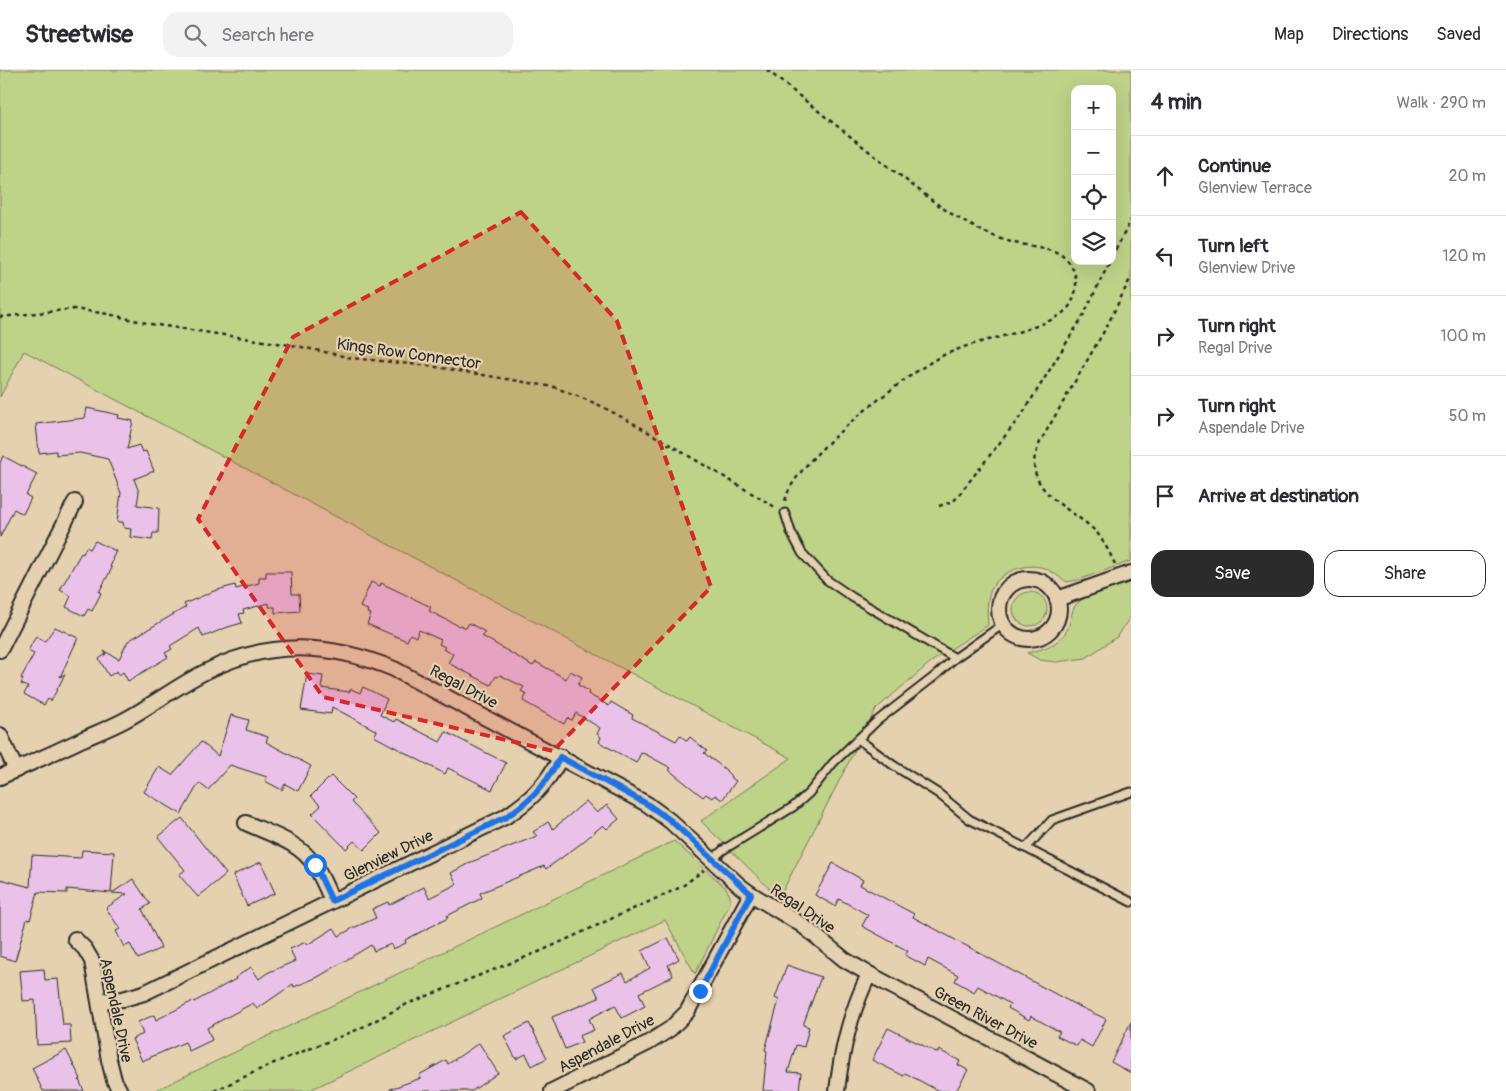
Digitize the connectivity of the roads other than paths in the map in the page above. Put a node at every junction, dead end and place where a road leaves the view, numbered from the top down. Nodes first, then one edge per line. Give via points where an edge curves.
1 (75, 502) dead end
2 (785, 513) road end
3 (1126, 575) edge
4 (1057, 599) junction
5 (1002, 625) junction
6 (0, 650) edge
7 (955, 658) junction
8 (0, 735) edge
9 (858, 738) junction
10 (560, 757) junction
11 (16, 770) junction
12 (0, 777) edge
13 (1131, 792) edge
14 (246, 823) dead end
15 (1026, 848) junction
16 (712, 860) junction
17 (751, 894) junction
18 (332, 901) junction
19 (1131, 902) edge
20 (75, 939) dead end
21 (869, 974) junction
22 (100, 1001) junction
23 (120, 1091) edge
24 (552, 1091) edge
25 (837, 1091) edge
26 (1088, 1091) edge

1 - 6 street
2 - 7 lane via 802,553 827,580
3 - 4 street
4 - 5 street via 1058,619 1054,628 1037,639 1018,638
4 - 5 street via 1038,580 1020,580 1005,590 1000,598 998,607
5 - 7 lane
7 - 9 lane
8 - 11 street
9 - 15 lane via 970,818
9 - 16 lane via 794,807 722,850
10 - 11 street, Regal Drive via 394,669 367,658 313,648 284,649 231,660 206,671 124,721
10 - 16 street, Regal Drive via 647,804 670,820
10 - 18 street, Glenview Drive via 539,790 506,817
11 - 12 street, Regal Drive
13 - 15 lane via 1052,820
14 - 18 street via 289,842 304,853 315,865
15 - 19 lane
16 - 17 street, Regal Drive
17 - 21 street, Regal Drive via 802,925 845,960
17 - 24 street, Aspendale Drive via 687,1012 670,1029
18 - 22 street, Glenview Drive via 144,993
20 - 22 street, Aspendale Drive via 92,961
21 - 25 street via 846,1032
21 - 26 street, Green River Drive
22 - 23 street, Aspendale Drive via 109,1060

